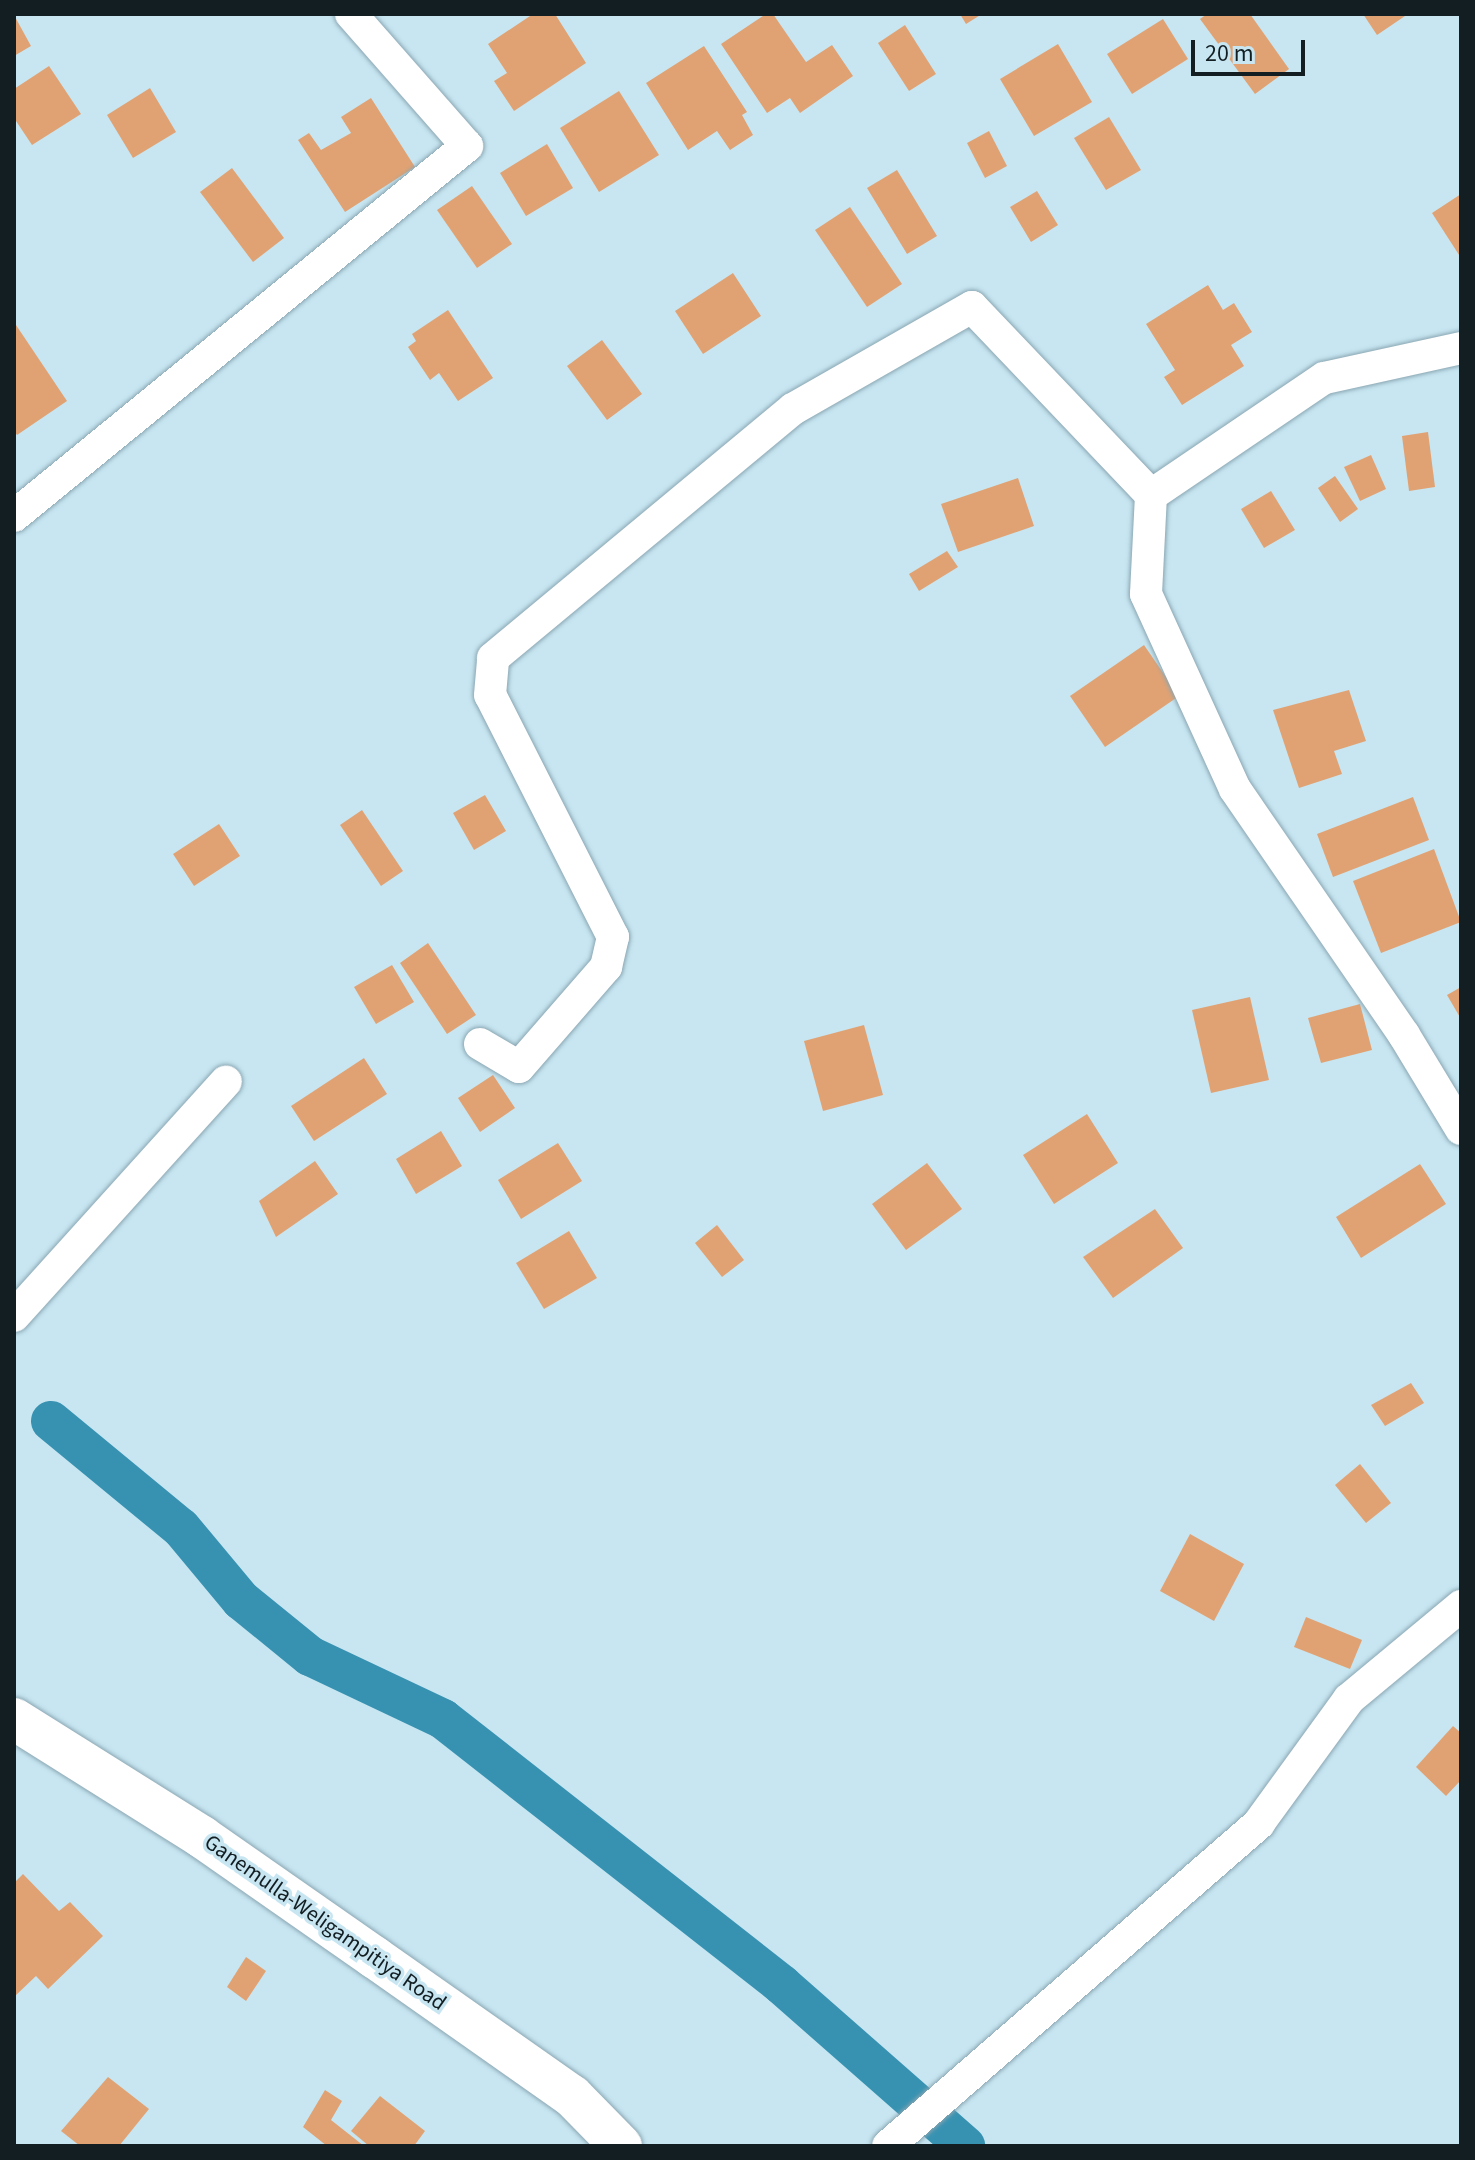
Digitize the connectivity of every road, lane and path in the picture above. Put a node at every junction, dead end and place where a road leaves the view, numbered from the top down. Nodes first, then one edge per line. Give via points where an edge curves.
1 (351, 14) edge
2 (1461, 348) edge
3 (1151, 495) junction
4 (14, 516) edge
5 (480, 1044) dead end
6 (226, 1081) dead end
7 (1461, 1129) edge
8 (14, 1316) edge
9 (1461, 1606) edge
10 (14, 1719) edge
11 (621, 2146) edge
12 (888, 2146) edge

1 - 4 street via 467,146
2 - 3 street via 1324,378
3 - 5 street via 972,307 793,409 493,658 490,695 613,937 606,967 519,1067
3 - 7 street via 1146,594 1235,789 1404,1035
6 - 8 street
9 - 12 street via 1349,1699 1259,1823
10 - 11 street, Ganemulla-Weligampitiya Road via 202,1837 572,2096

